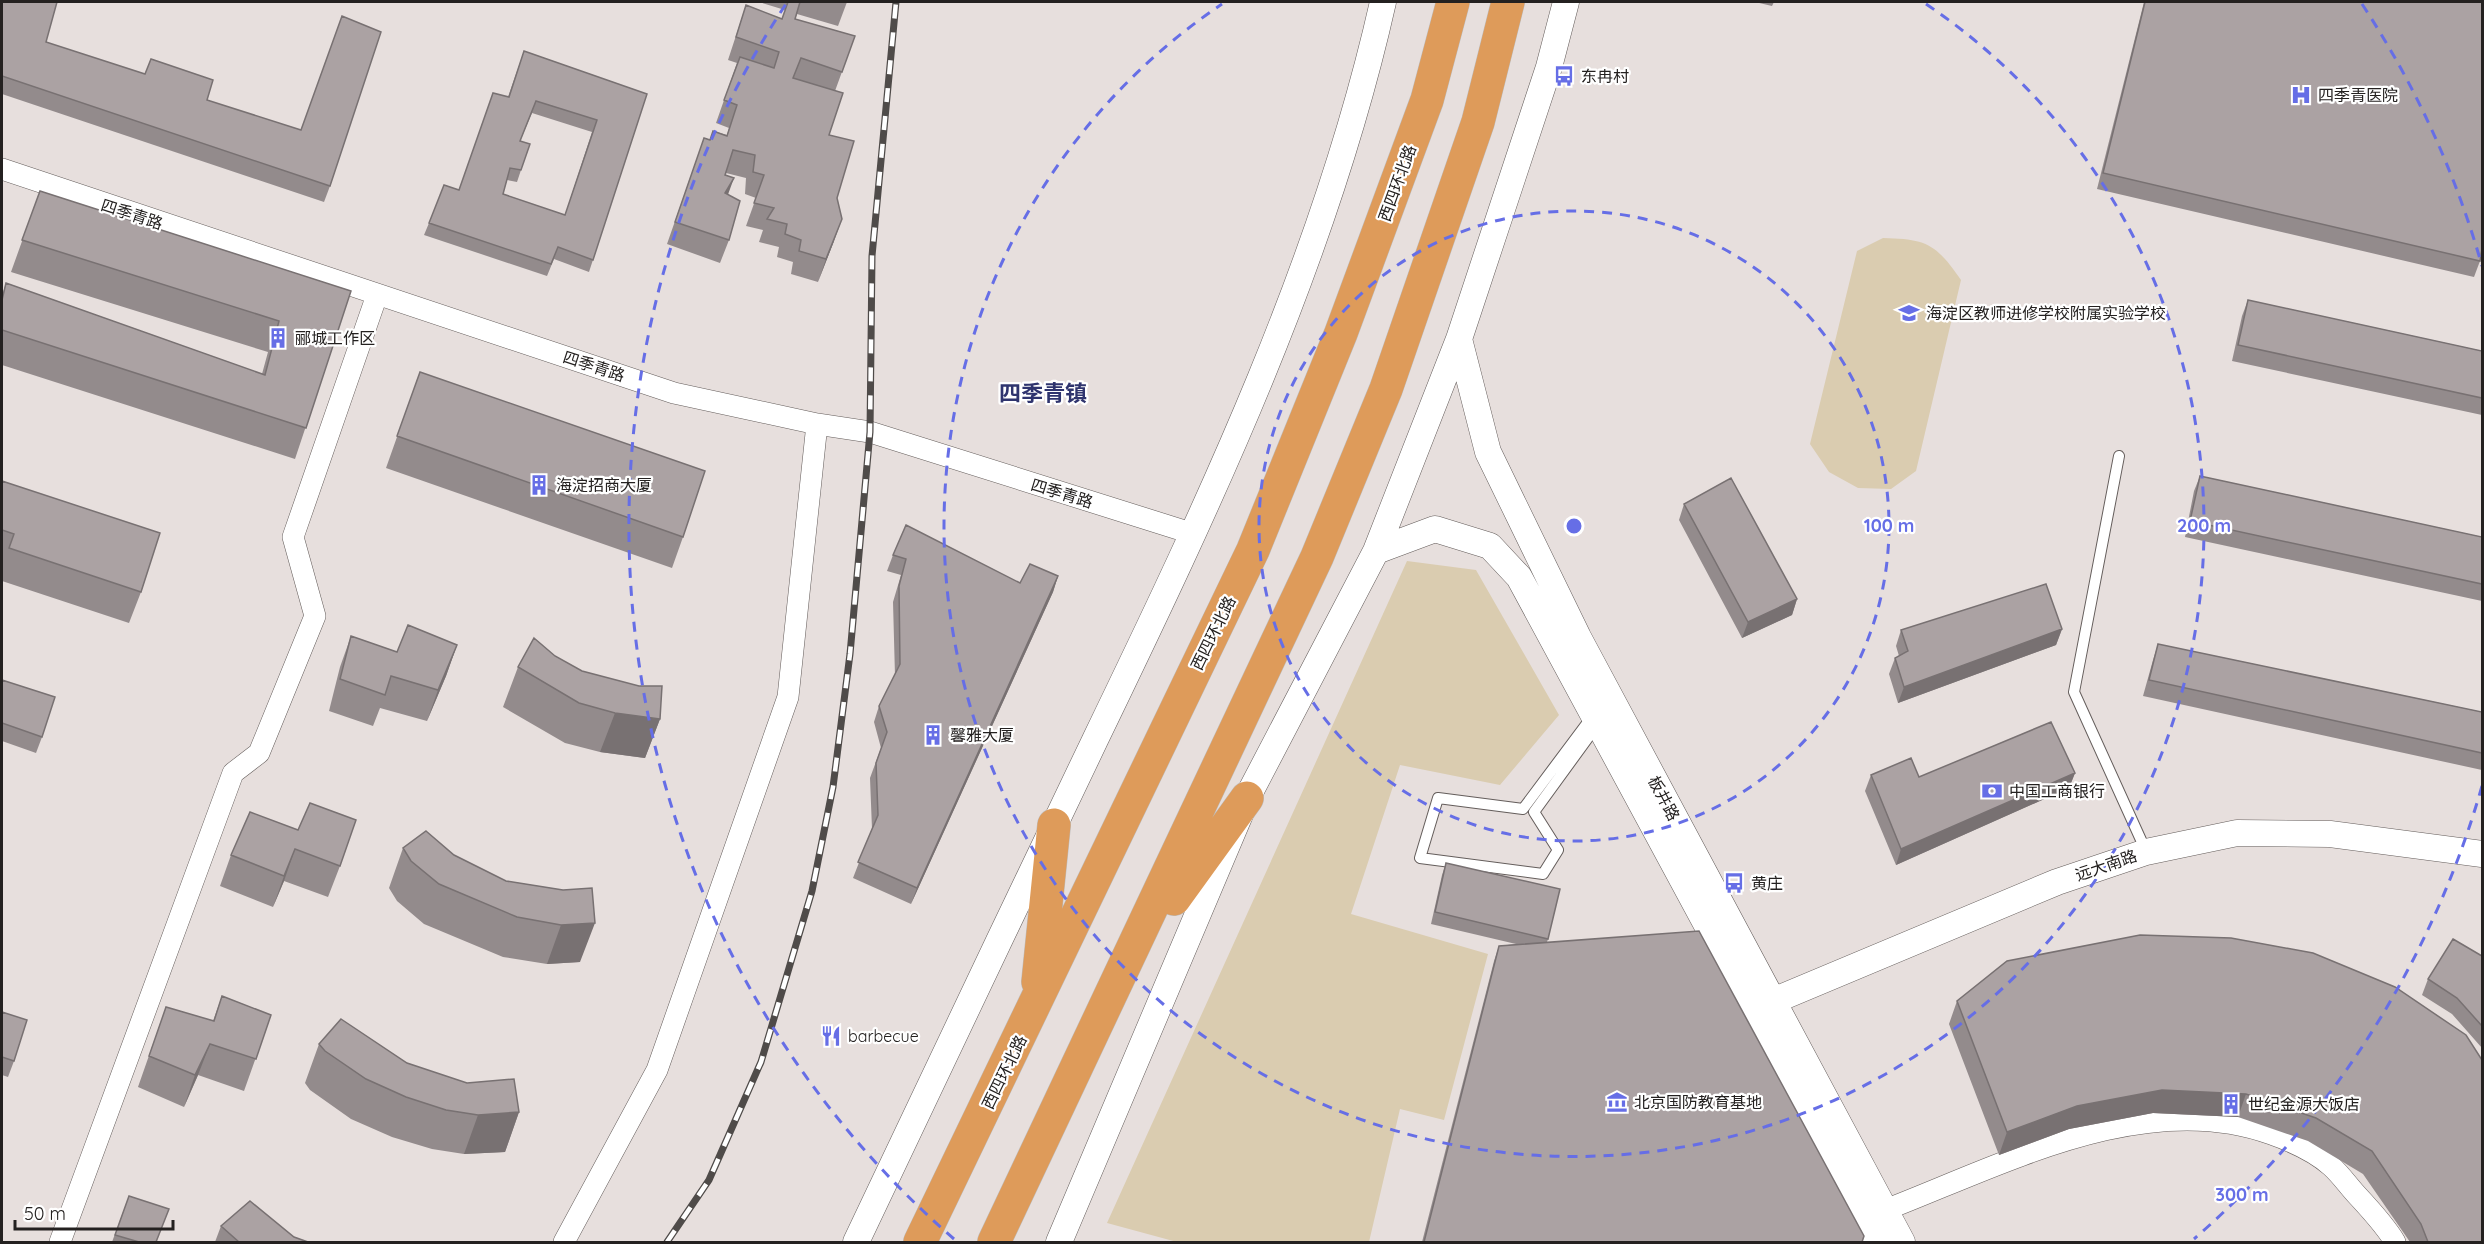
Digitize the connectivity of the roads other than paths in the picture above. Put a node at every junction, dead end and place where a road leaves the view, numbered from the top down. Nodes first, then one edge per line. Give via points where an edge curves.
1 (1383, 2) edge
2 (1453, 2) edge
3 (1508, 2) edge
4 (1566, 2) edge
5 (2, 169) edge
6 (377, 295) junction
7 (1459, 339) junction
8 (817, 424) junction
9 (2119, 456) dead end
10 (1194, 534) junction
11 (1376, 552) junction
12 (1596, 719) junction
13 (1247, 798) junction
14 (1054, 825) junction
15 (2146, 852) junction
16 (2482, 854) edge
17 (1126, 966) junction
18 (1762, 1005) junction
19 (1036, 1006) junction
20 (1891, 1234) edge
21 (1065, 1241) edge
22 (60, 1242) edge
23 (564, 1242) edge
24 (856, 1242) edge
25 (920, 1242) edge
26 (994, 1242) edge
27 (2395, 1242) edge

1 - 10 street via 1362,91 1288,310
2 - 19 highway, 西四环北路 via 1427,100 1341,333 1253,550
3 - 17 highway via 1478,122 1386,389 1317,557
4 - 7 street via 1549,67
5 - 6 street, 四季青路
6 - 8 street, 四季青路 via 674,393
6 - 22 street via 293,537 315,616 259,753 232,773
7 - 11 street
7 - 18 street, 板井路 via 1488,452
8 - 10 street, 四季青路 via 870,432
8 - 23 street via 788,697 657,1071
9 - 15 lane via 2074,692
10 - 14 street
11 - 12 street via 1435,529 1490,546 1520,577
11 - 13 street
12 - 12 lane via 1523,809 1438,798 1420,858 1543,874 1558,850 1534,812
12 - 18 street
13 - 17 highway
13 - 21 street
14 - 19 highway
14 - 24 street
15 - 16 street, 远大南路 via 2237,833 2330,834
15 - 18 street, 远大南路 via 2056,882
17 - 26 highway
18 - 20 street
19 - 25 highway, 西四环北路
20 - 27 street via 2071,1138 2129,1124 2172,1119 2244,1124 2289,1140 2330,1165

